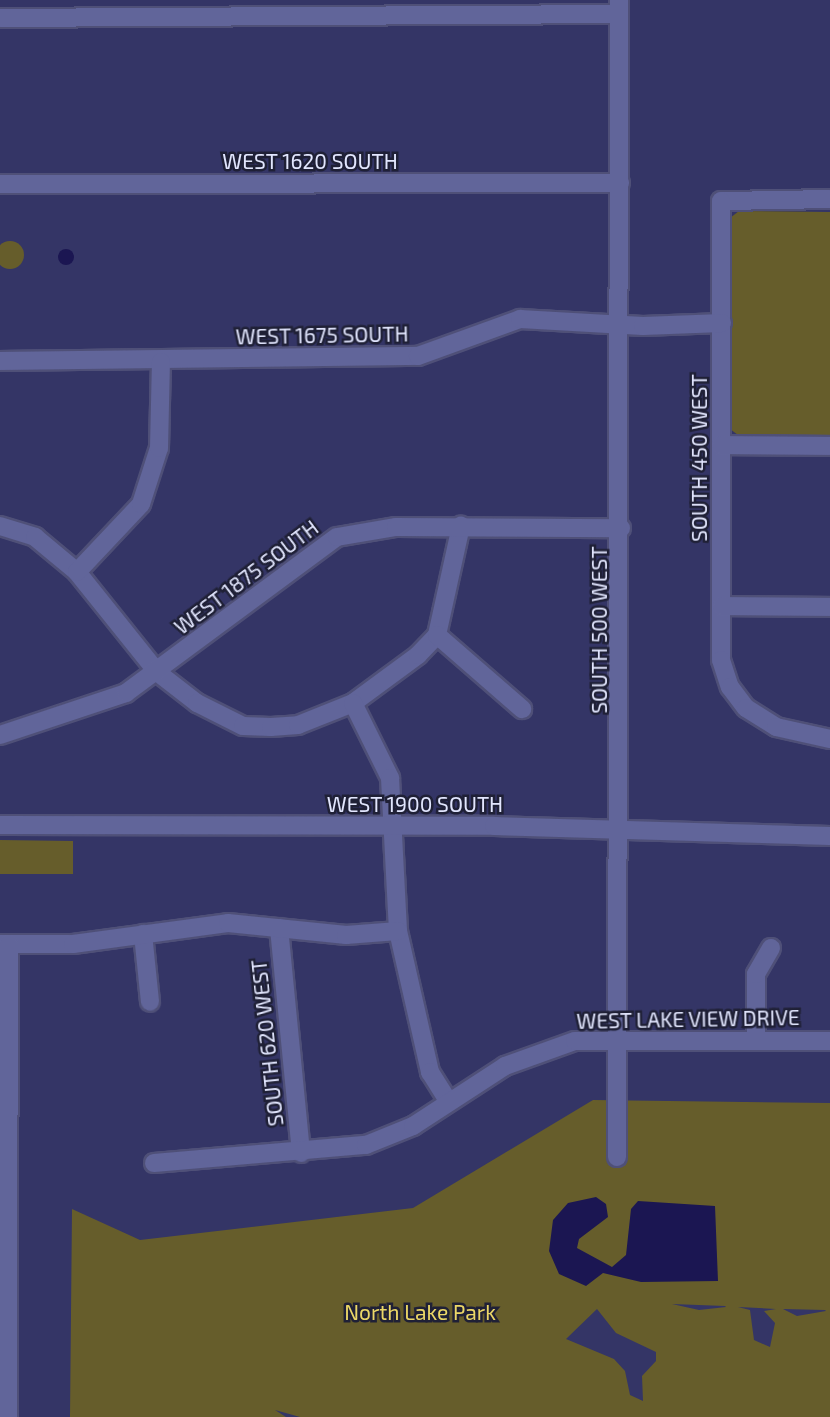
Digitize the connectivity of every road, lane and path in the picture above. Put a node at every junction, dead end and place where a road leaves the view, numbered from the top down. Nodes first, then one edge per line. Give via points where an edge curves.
1 (619, 7) edge
2 (380, 8) edge
3 (0, 18) edge
4 (620, 183) junction
5 (0, 184) edge
6 (830, 199) edge
7 (722, 323) junction
8 (620, 326) junction
9 (0, 361) edge
10 (161, 362) junction
11 (721, 445) junction
12 (830, 446) edge
13 (0, 526) edge
14 (461, 526) junction
15 (621, 528) junction
16 (77, 572) junction
17 (722, 606) junction
18 (830, 607) edge
19 (437, 635) junction
20 (157, 672) junction
21 (353, 703) junction
22 (522, 709) dead end
23 (0, 735) edge
24 (830, 738) edge
25 (0, 825) edge
26 (392, 827) junction
27 (621, 831) junction
28 (830, 836) edge
29 (279, 928) junction
30 (398, 932) junction
31 (143, 934) junction
32 (5, 944) edge
33 (771, 948) dead end
34 (150, 1002) dead end
35 (618, 1041) junction
36 (756, 1041) junction
37 (830, 1041) edge
38 (5, 1068) edge
39 (448, 1101) junction
40 (301, 1153) junction
41 (617, 1157) dead end
42 (154, 1163) dead end
43 (4, 1344) edge
44 (8, 1417) edge

1 - 2 street
1 - 4 street, SOUTH 500 WEST
2 - 3 street
4 - 5 street, WEST 1620 SOUTH
4 - 8 street, SOUTH 500 WEST
6 - 7 street, SOUTH 450 WEST via 721,201
7 - 8 street, WEST 1675 SOUTH
7 - 11 street, SOUTH 450 WEST
8 - 10 street, WEST 1675 SOUTH via 520,318 418,356
8 - 15 street, SOUTH 500 WEST
9 - 10 street, WEST 1675 SOUTH
10 - 16 street via 159,448 141,504
11 - 12 street
11 - 17 street, SOUTH 450 WEST
13 - 16 street via 35,537
14 - 15 street, WEST 1875 SOUTH
14 - 19 street via 456,570
14 - 20 street, WEST 1875 SOUTH via 337,537
15 - 27 street, SOUTH 500 WEST
16 - 20 street
17 - 18 street
17 - 24 street, SOUTH 450 WEST via 721,660 746,708 776,727
19 - 21 street
19 - 22 street
20 - 21 street via 197,703 243,726 298,725
20 - 23 street, WEST 1875 SOUTH via 88,710
21 - 26 street via 384,757
25 - 26 street, WEST 1900 SOUTH
26 - 27 street, WEST 1900 SOUTH
26 - 30 street
27 - 28 street, WEST 1900 SOUTH
27 - 35 street, SOUTH 500 WEST
29 - 30 street via 372,937
29 - 31 street via 228,923
29 - 40 street, SOUTH 620 WEST
30 - 39 street via 430,1072
31 - 32 street via 73,944
31 - 34 street
32 - 38 street
33 - 36 street via 756,974
35 - 36 street, WEST LAKE VIEW DRIVE
35 - 39 street, WEST LAKE VIEW DRIVE via 575,1041 505,1066
35 - 41 street, SOUTH 500 WEST
36 - 37 street, WEST LAKE VIEW DRIVE
38 - 43 street
39 - 40 street, WEST LAKE VIEW DRIVE via 390,1138
40 - 42 street, WEST LAKE VIEW DRIVE
43 - 44 street

